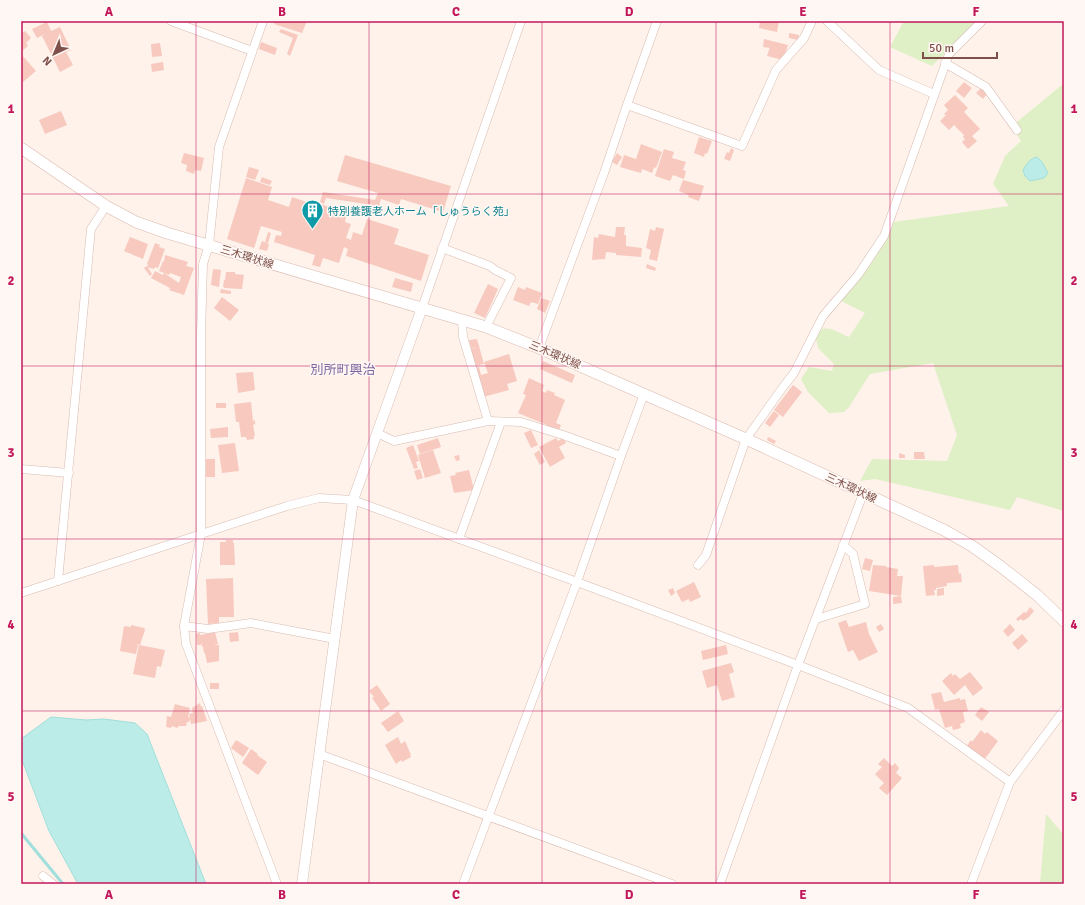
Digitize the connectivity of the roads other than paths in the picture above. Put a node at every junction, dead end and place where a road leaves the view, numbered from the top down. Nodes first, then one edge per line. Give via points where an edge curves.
1 (171, 21) edge
2 (263, 21) edge
3 (520, 21) edge
4 (657, 21) edge
5 (812, 21) edge
6 (827, 21) edge
7 (982, 21) edge
8 (252, 50) junction
9 (946, 63) junction
10 (934, 94) junction
11 (626, 105) junction
12 (1017, 130) dead end
13 (21, 148) edge
14 (106, 206) junction
15 (209, 245) junction
16 (442, 248) junction
17 (422, 308) junction
18 (462, 320) junction
19 (486, 327) junction
20 (539, 348) junction
21 (644, 394) junction
22 (488, 421) junction
23 (501, 422) junction
24 (377, 433) junction
25 (746, 439) junction
26 (621, 456) junction
27 (21, 469) edge
28 (69, 473) junction
29 (863, 494) junction
30 (353, 500) junction
31 (200, 534) junction
32 (459, 539) junction
33 (843, 545) junction
34 (698, 565) dead end
35 (58, 581) junction
36 (577, 582) junction
37 (21, 593) edge
38 (816, 619) junction
39 (1064, 621) edge
40 (184, 626) junction
41 (335, 639) junction
42 (798, 665) junction
43 (1064, 710) edge
44 (319, 754) junction
45 (1010, 782) junction
46 (488, 816) junction
47 (43, 876) dead end
48 (53, 884) edge
49 (277, 884) edge
50 (302, 884) edge
51 (463, 884) edge
52 (672, 884) edge
53 (720, 884) edge
54 (971, 884) edge

1 - 8 street
2 - 8 street
3 - 16 street
4 - 11 street
5 - 11 street via 804,38 776,70 742,146
6 - 10 street via 879,70
7 - 9 street via 949,54
8 - 15 street via 219,147
9 - 10 street
9 - 12 street via 986,87
10 - 25 street via 884,236 858,275 823,316 794,373
11 - 20 street via 604,173
13 - 14 main road, 三木環状線
14 - 15 main road, 三木環状線 via 136,222
14 - 28 street via 91,230
15 - 17 main road, 三木環状線
15 - 31 street via 203,264
16 - 17 street
16 - 19 street via 490,266 511,278
17 - 18 main road, 三木環状線
17 - 24 street
18 - 19 main road, 三木環状線
18 - 22 street via 463,337
19 - 20 main road, 三木環状線
20 - 21 main road, 三木環状線
21 - 25 main road, 三木環状線
21 - 26 street
22 - 23 street
22 - 24 street via 394,441
23 - 26 street via 521,422 563,434
23 - 32 street
24 - 30 street
25 - 29 main road, 三木環状線
25 - 34 street via 706,554
26 - 36 street
27 - 28 street
28 - 35 street
29 - 33 street
29 - 39 main road, 三木環状線 via 918,518 972,546 1037,595
30 - 31 street via 319,498
30 - 32 street
30 - 41 street
31 - 35 street
31 - 40 street
32 - 36 street
33 - 38 street
33 - 38 street via 853,554 865,604
35 - 37 street
36 - 42 street
36 - 46 street
38 - 42 street
40 - 41 street via 208,629 251,623
40 - 49 street via 186,644
41 - 44 street
42 - 45 street via 908,708
42 - 53 street
43 - 45 street
44 - 46 street
44 - 50 street
45 - 54 street
46 - 51 street
46 - 52 street
47 - 48 street

